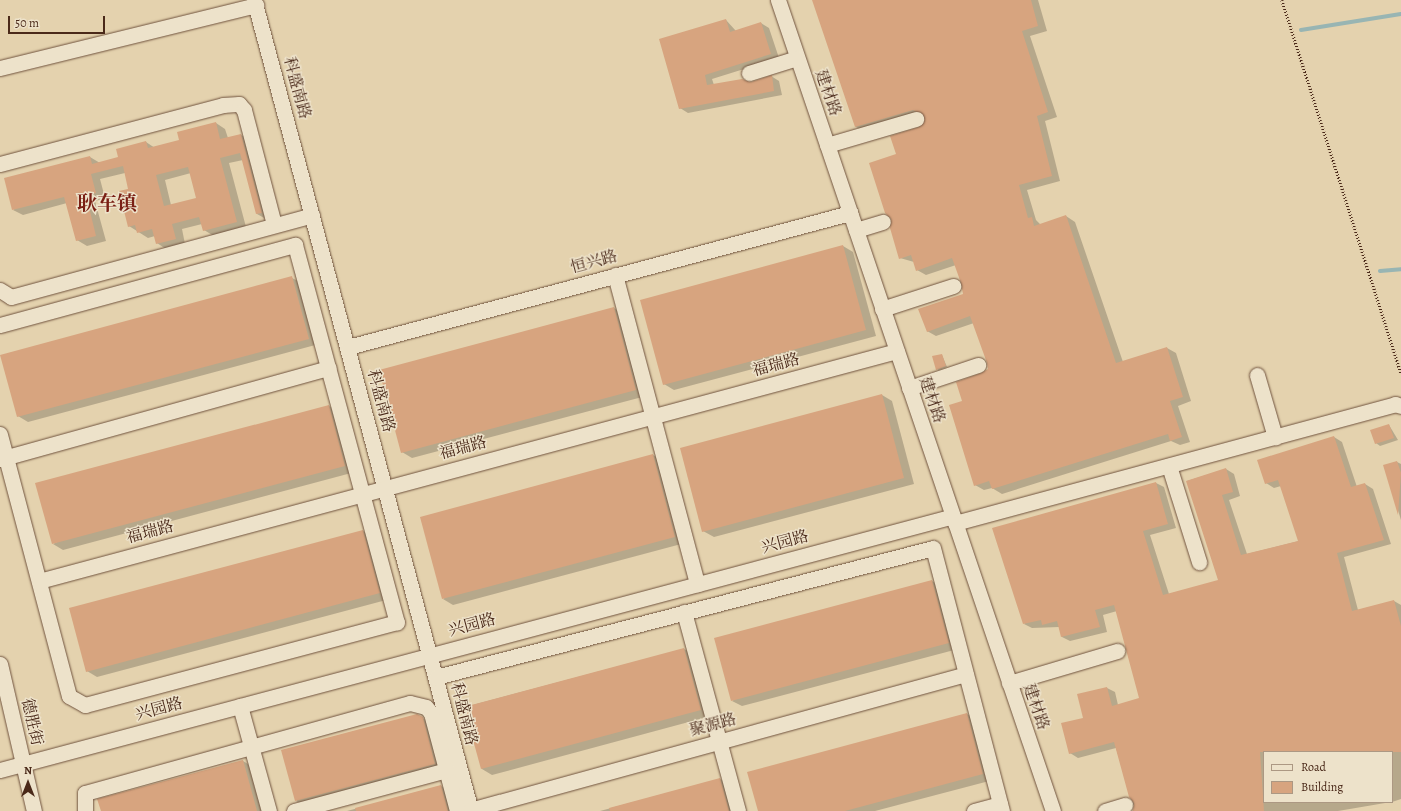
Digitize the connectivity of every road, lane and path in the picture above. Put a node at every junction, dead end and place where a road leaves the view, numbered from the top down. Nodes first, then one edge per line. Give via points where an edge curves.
1 (778, 0) edge
2 (1282, 0) edge
3 (255, 3) edge
4 (797, 58) junction
5 (0, 68) edge
6 (750, 73) dead end
7 (916, 119) dead end
8 (827, 145) junction
9 (0, 164) edge
10 (850, 213) junction
11 (312, 214) junction
12 (883, 222) dead end
13 (274, 224) junction
14 (856, 230) junction
15 (615, 275) junction
16 (953, 286) dead end
17 (0, 290) edge
18 (882, 309) junction
19 (0, 325) edge
20 (348, 347) junction
21 (897, 351) junction
22 (978, 365) dead end
23 (328, 368) junction
24 (1401, 373) edge
25 (1257, 375) dead end
26 (909, 388) junction
27 (1401, 406) edge
28 (652, 416) junction
29 (0, 434) edge
30 (1275, 437) junction
31 (3, 458) edge
32 (1169, 466) junction
33 (386, 488) junction
34 (362, 494) junction
35 (954, 520) junction
36 (1199, 562) dead end
37 (39, 581) junction
38 (697, 584) junction
39 (684, 612) junction
40 (1117, 651) dead end
41 (430, 655) junction
42 (0, 664) edge
43 (966, 674) junction
44 (436, 677) junction
45 (1009, 683) junction
46 (240, 706) junction
47 (720, 742) junction
48 (251, 747) junction
49 (23, 763) junction
50 (0, 770) edge
51 (446, 770) junction
52 (1125, 805) dead end
53 (1001, 808) edge
54 (34, 811) edge
55 (85, 811) edge
56 (269, 811) edge
57 (294, 811) edge
58 (466, 811) edge
59 (738, 811) edge
60 (974, 811) edge
61 (1053, 811) edge
62 (1105, 811) edge

1 - 4 street, 建材路
2 - 24 path
3 - 5 street
3 - 11 street, 科盛南路
4 - 6 street
4 - 8 street, 建材路
7 - 8 street
8 - 10 street, 建材路
9 - 13 street via 223,105 239,104 244,110
10 - 14 street, 建材路
10 - 15 street, 恒兴路
11 - 13 street
11 - 20 street, 科盛南路
12 - 14 street
13 - 17 street via 11,297
14 - 18 street, 建材路
15 - 20 street, 恒兴路
15 - 28 street
16 - 18 street
18 - 21 street, 建材路
19 - 23 street via 295,245
20 - 33 street, 科盛南路
21 - 26 street, 建材路
21 - 28 street, 福瑞路
22 - 26 street
23 - 31 street
23 - 34 street
25 - 30 street
26 - 35 street, 建材路
27 - 30 street, 兴园路 via 1395,404
28 - 33 street, 福瑞路
28 - 38 street
29 - 31 street
30 - 32 street, 兴园路
31 - 37 street
32 - 35 street, 兴园路
32 - 36 street
33 - 34 street, 福瑞路
33 - 41 street, 科盛南路
34 - 37 street, 福瑞路
34 - 37 street via 397,622 85,706 69,696
35 - 38 street, 兴园路
35 - 45 street, 建材路
38 - 41 street, 兴园路
39 - 43 street via 933,548
39 - 44 street
39 - 47 street
40 - 45 street
41 - 44 street, 科盛南路
41 - 46 street, 兴园路
42 - 49 street, 德胜街
43 - 47 street, 聚源路
43 - 53 street
44 - 58 street, 科盛南路
45 - 61 street, 建材路
46 - 48 street
46 - 49 street, 兴园路
47 - 58 street, 聚源路
47 - 59 street
48 - 51 street via 418,703 432,713
48 - 55 street via 85,793
48 - 56 street
49 - 50 street, 兴园路
49 - 54 street, 德胜街
51 - 57 street
51 - 58 street
52 - 62 street
53 - 60 street

